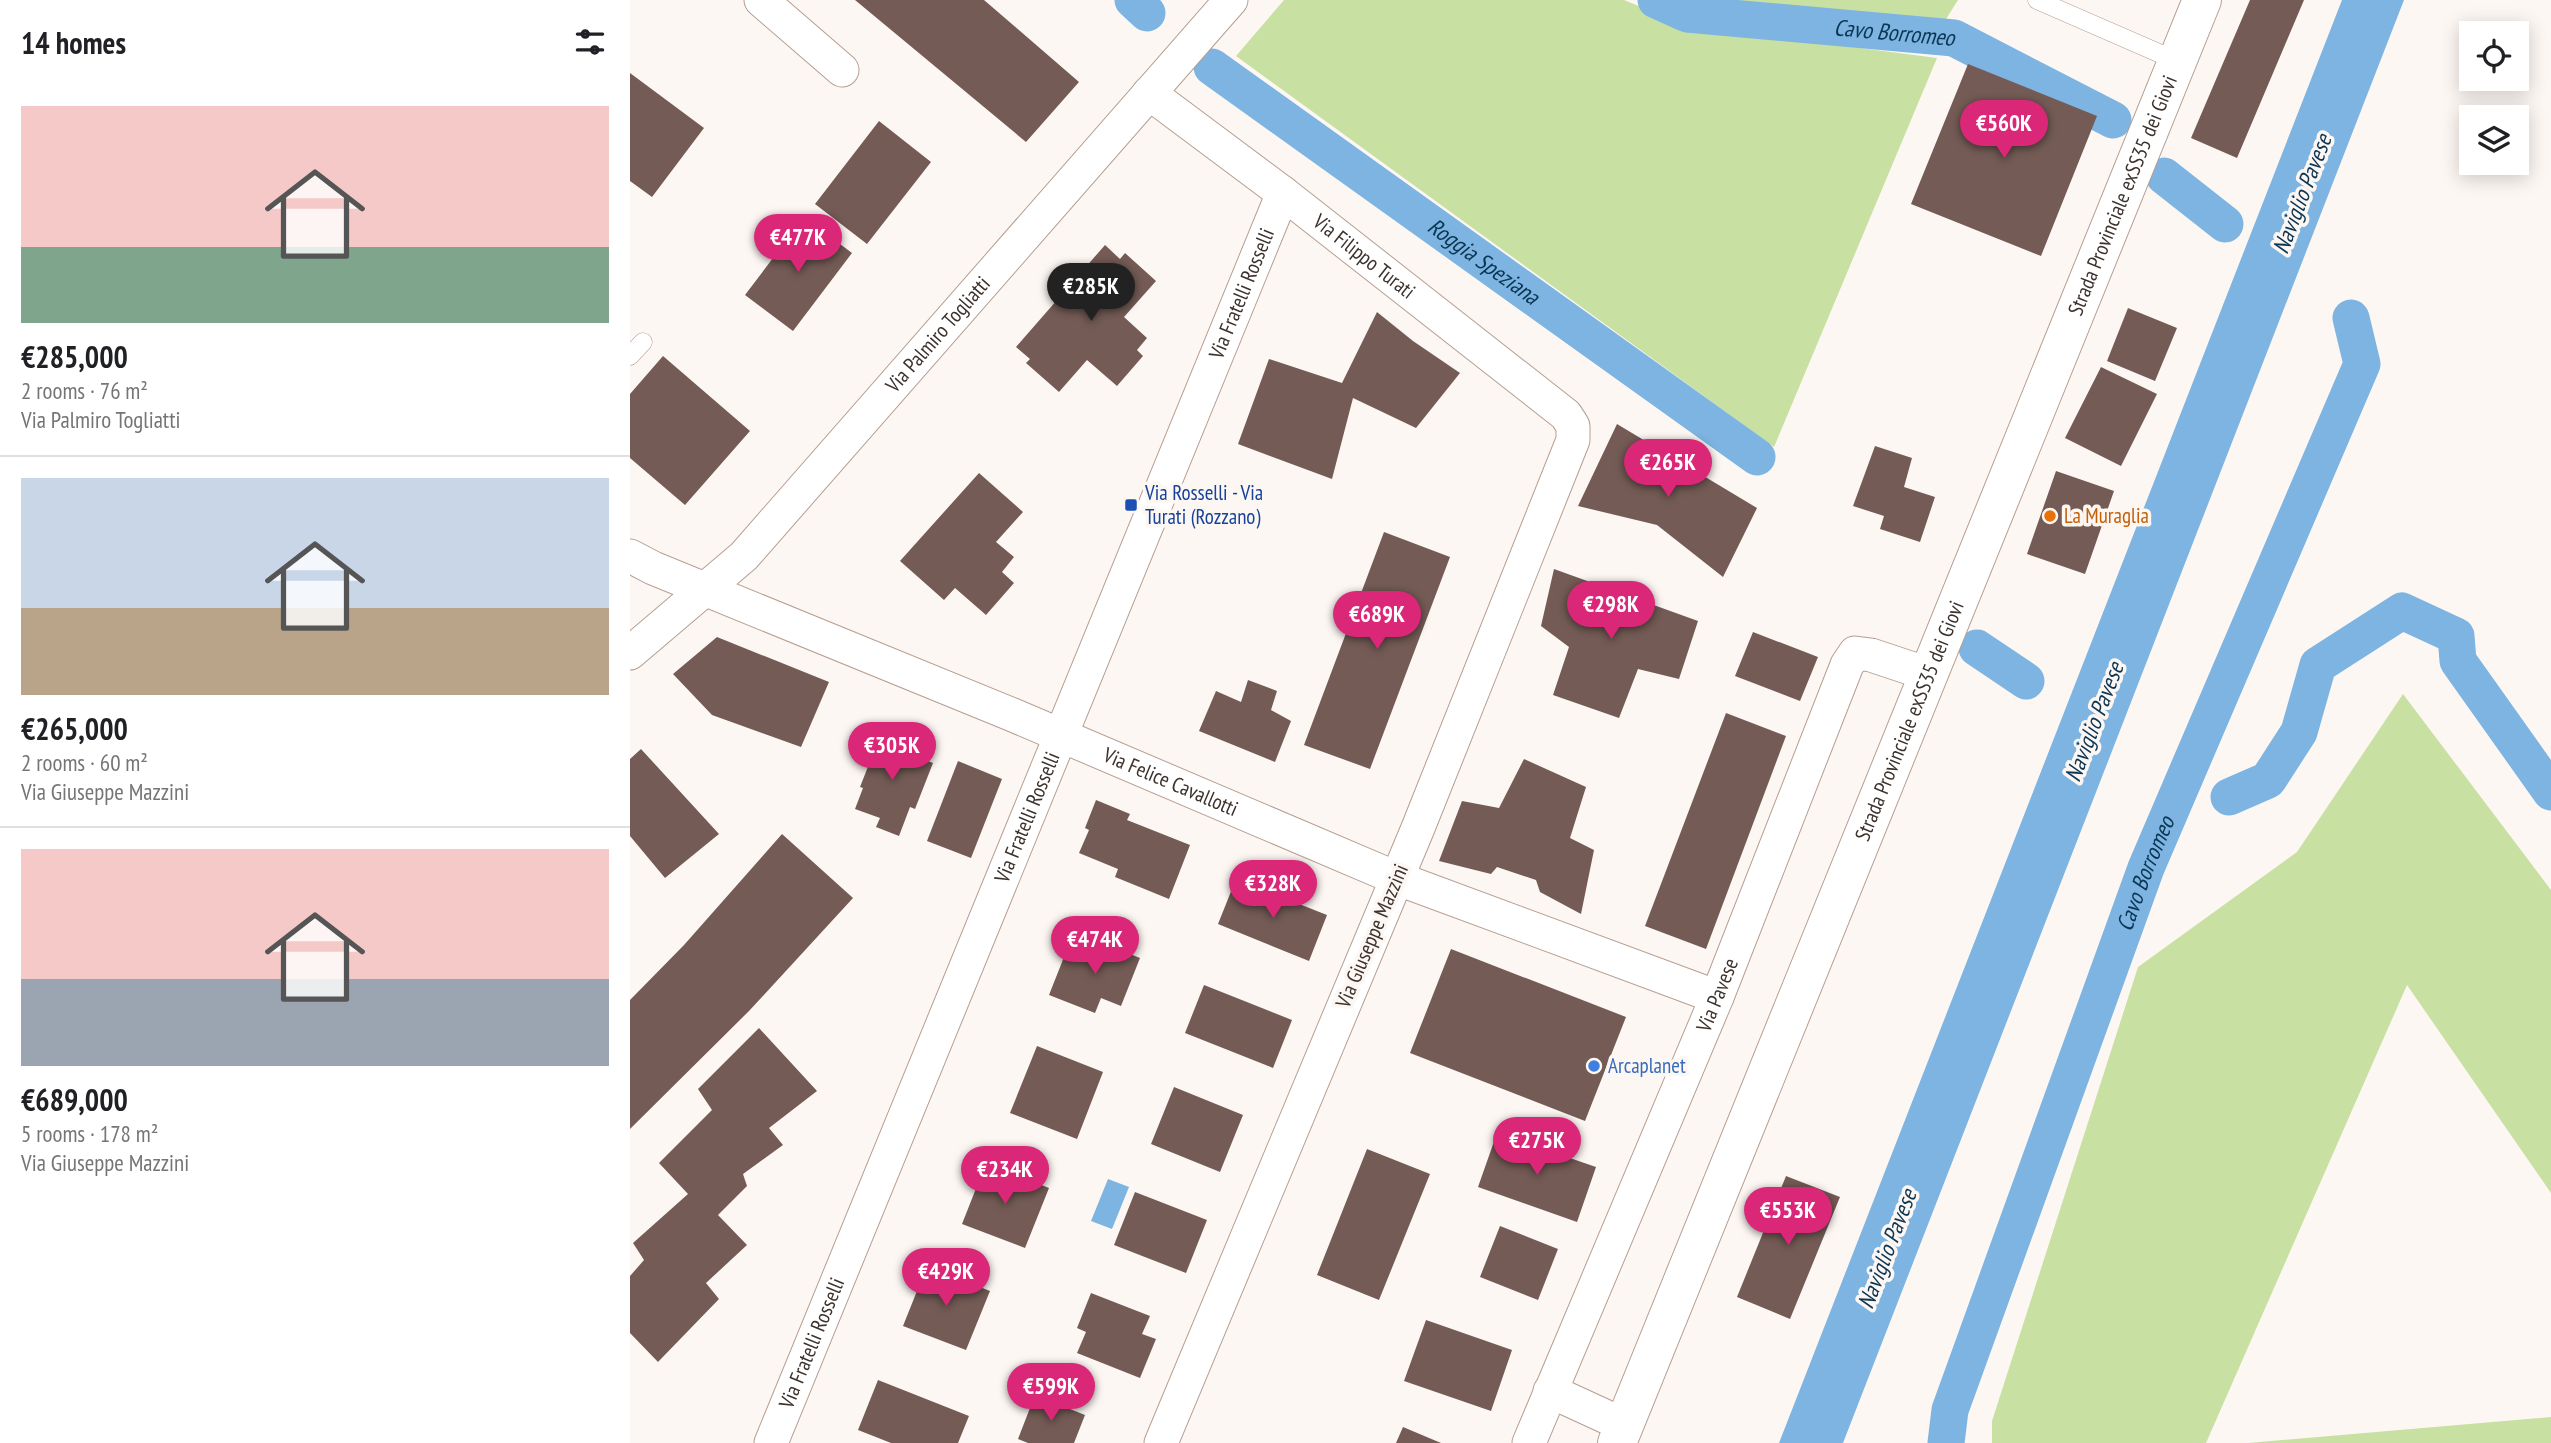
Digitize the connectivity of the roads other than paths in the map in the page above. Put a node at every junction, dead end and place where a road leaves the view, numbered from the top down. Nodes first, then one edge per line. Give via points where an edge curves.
1 (761, 0) edge
2 (1231, 0) edge
3 (2037, 0) edge
4 (2202, 0) edge
5 (2177, 61) junction
6 (842, 70) dead end
7 (1149, 93) junction
8 (1283, 193) junction
9 (643, 342) dead end
10 (630, 356) edge
11 (1573, 426) joint
12 (630, 556) edge
13 (705, 590) junction
14 (630, 653) edge
15 (1928, 674) junction
16 (1060, 735) junction
17 (1396, 878) junction
18 (1717, 997) junction
19 (1550, 1391) junction
20 (1620, 1434) edge
21 (771, 1443) edge
22 (1161, 1443) edge
23 (1529, 1443) edge

1 - 6 street
2 - 7 street, Via Palmiro Togliatti
3 - 5 lane
4 - 5 main road, Strada Provinciale exSS35 dei Giovi
5 - 15 main road, Strada Provinciale exSS35 dei Giovi
7 - 8 street, Via Filippo Turati
7 - 13 street, Via Palmiro Togliatti via 744,555
8 - 11 street, Via Filippo Turati via 1566,415
8 - 16 street, Via Fratelli Rosselli
9 - 10 lane
11 - 17 street, Via Giuseppe Mazzini via 1573,440
12 - 13 street, Via Felice Cavallotti
13 - 14 street, Via Palmiro Togliatti
13 - 16 street, Via Felice Cavallotti
15 - 18 street, Via Pavese via 1855,653 1847,665
15 - 20 main road, Strada Provinciale exSS35 dei Giovi
16 - 17 street, Via Felice Cavallotti
16 - 21 street, Via Fratelli Rosselli
17 - 18 street, Via Felice Cavallotti
17 - 22 street, Via Giuseppe Mazzini
18 - 19 street, Via Pavese
19 - 20 street
19 - 23 street, Via Pavese

